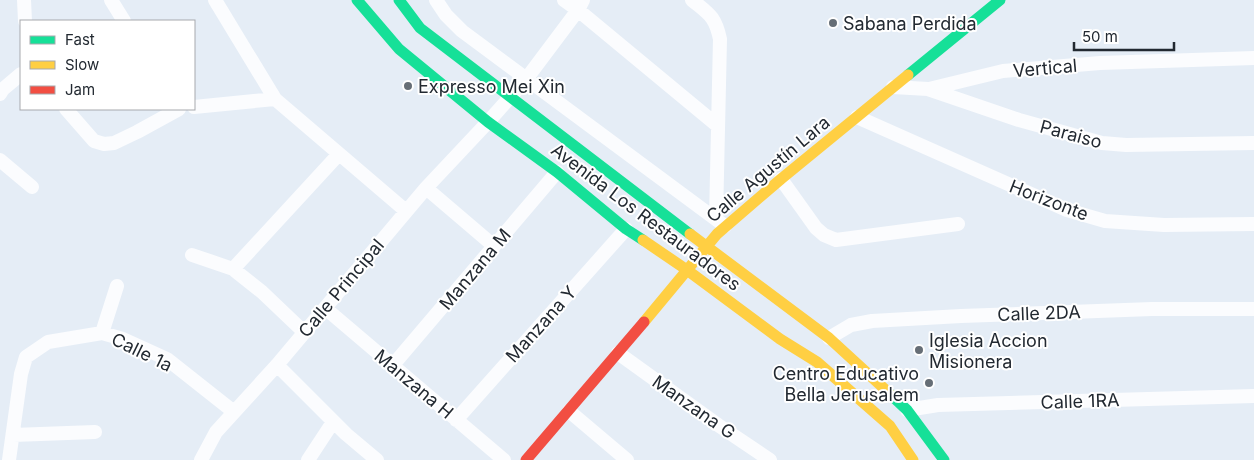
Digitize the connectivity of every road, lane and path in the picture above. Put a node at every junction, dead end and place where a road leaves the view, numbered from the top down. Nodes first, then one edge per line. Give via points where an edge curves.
1 (24, 0) edge
2 (111, 0) edge
3 (215, 0) edge
4 (358, 0) edge
5 (399, 0) edge
6 (436, 0) edge
7 (564, 0) edge
8 (692, 0) edge
9 (1000, 0) edge
10 (581, 5) edge
11 (24, 20) edge
12 (123, 20) edge
13 (1254, 58) edge
14 (20, 75) edge
15 (527, 78) junction
16 (893, 87) junction
17 (928, 89) junction
18 (0, 94) edge
19 (510, 97) junction
20 (276, 99) junction
21 (195, 107) edge
22 (67, 110) edge
23 (177, 110) edge
24 (857, 117) junction
25 (488, 122) junction
26 (718, 126) junction
27 (1254, 143) edge
28 (339, 154) junction
29 (0, 160) edge
30 (557, 172) junction
31 (781, 179) junction
32 (32, 187) dead end
33 (426, 188) junction
34 (406, 211) junction
35 (720, 222) junction
36 (958, 224) dead end
37 (1254, 224) edge
38 (626, 228) junction
39 (494, 246) junction
40 (706, 247) junction
41 (192, 255) dead end
42 (233, 270) junction
43 (687, 270) junction
44 (117, 286) dead end
45 (325, 308) junction
46 (1254, 309) edge
47 (304, 332) junction
48 (102, 333) junction
49 (829, 338) junction
50 (618, 353) junction
51 (276, 365) junction
52 (393, 366) junction
53 (1254, 396) edge
54 (907, 410) junction
55 (569, 411) junction
56 (234, 412) junction
57 (456, 420) junction
58 (333, 422) junction
59 (95, 432) dead end
60 (13, 435) junction
61 (9, 460) edge
62 (201, 460) edge
63 (308, 460) edge
64 (377, 460) edge
65 (504, 460) edge
66 (526, 460) edge
67 (627, 460) edge
68 (770, 460) edge
69 (913, 460) edge
70 (944, 460) edge

1 - 11 street
2 - 12 street
3 - 20 street
4 - 25 street, Avenida Los Restauradores via 398,50
5 - 19 street via 420,28
6 - 15 street via 462,31
7 - 10 street
8 - 26 street via 711,16 718,27
9 - 16 street, Calle Agustín Lara
10 - 15 street, Calle Principal
10 - 26 street
13 - 17 street, Vertical via 1100,63 1003,71
14 - 18 street
15 - 19 street, Calle Principal
15 - 35 street
16 - 17 street, Paraiso
16 - 24 street, Calle Agustín Lara
17 - 27 street, Paraiso via 1019,120 1102,143
19 - 25 street, Calle Principal
19 - 40 street
20 - 21 street
20 - 28 street
22 - 23 street via 94,141 104,144 114,143
24 - 31 street, Calle Agustín Lara
24 - 37 street, Horizonte via 1067,210 1106,221 1164,225
25 - 30 street, Avenida Los Restauradores
25 - 33 street, Calle Principal
26 - 35 street
28 - 34 street
28 - 42 street
29 - 32 street
30 - 38 street, Avenida Los Restauradores
30 - 39 street, Manzana M
31 - 35 street, Calle Agustín Lara
31 - 36 street via 816,228 836,240
33 - 34 street, Calle Principal
33 - 39 street
34 - 45 street, Calle Principal
35 - 40 street, Calle Agustín Lara via 717,234
38 - 43 street, Avenida Los Restauradores
38 - 57 street, Manzana Y
39 - 52 street, Manzana M
40 - 43 street, Calle Agustín Lara
40 - 49 street
41 - 42 street
42 - 47 street via 262,292
43 - 50 street, Calle Agustín Lara
43 - 69 street, Avenida Los Restauradores via 780,339 817,362 890,426
44 - 48 street
45 - 47 street, Calle Principal
45 - 52 street, Manzana H
46 - 49 street, Calle 2DA via 980,315 872,321 851,325
47 - 51 street, Calle Principal
48 - 56 street, Calle 1a via 167,359
48 - 60 street, Calle 1a via 48,342 26,357
49 - 54 street
50 - 55 street, Calle Agustín Lara
50 - 68 street, Manzana G
51 - 56 street, Calle Principal
51 - 58 street
52 - 57 street, Manzana H
53 - 54 street, Calle 1RA via 938,405
54 - 70 street
55 - 66 street, Calle Agustín Lara
55 - 67 street
56 - 62 street, Calle Principal via 216,432
57 - 65 street, Manzana H
58 - 63 street
58 - 64 street
59 - 60 street
60 - 61 street, Calle 1a

